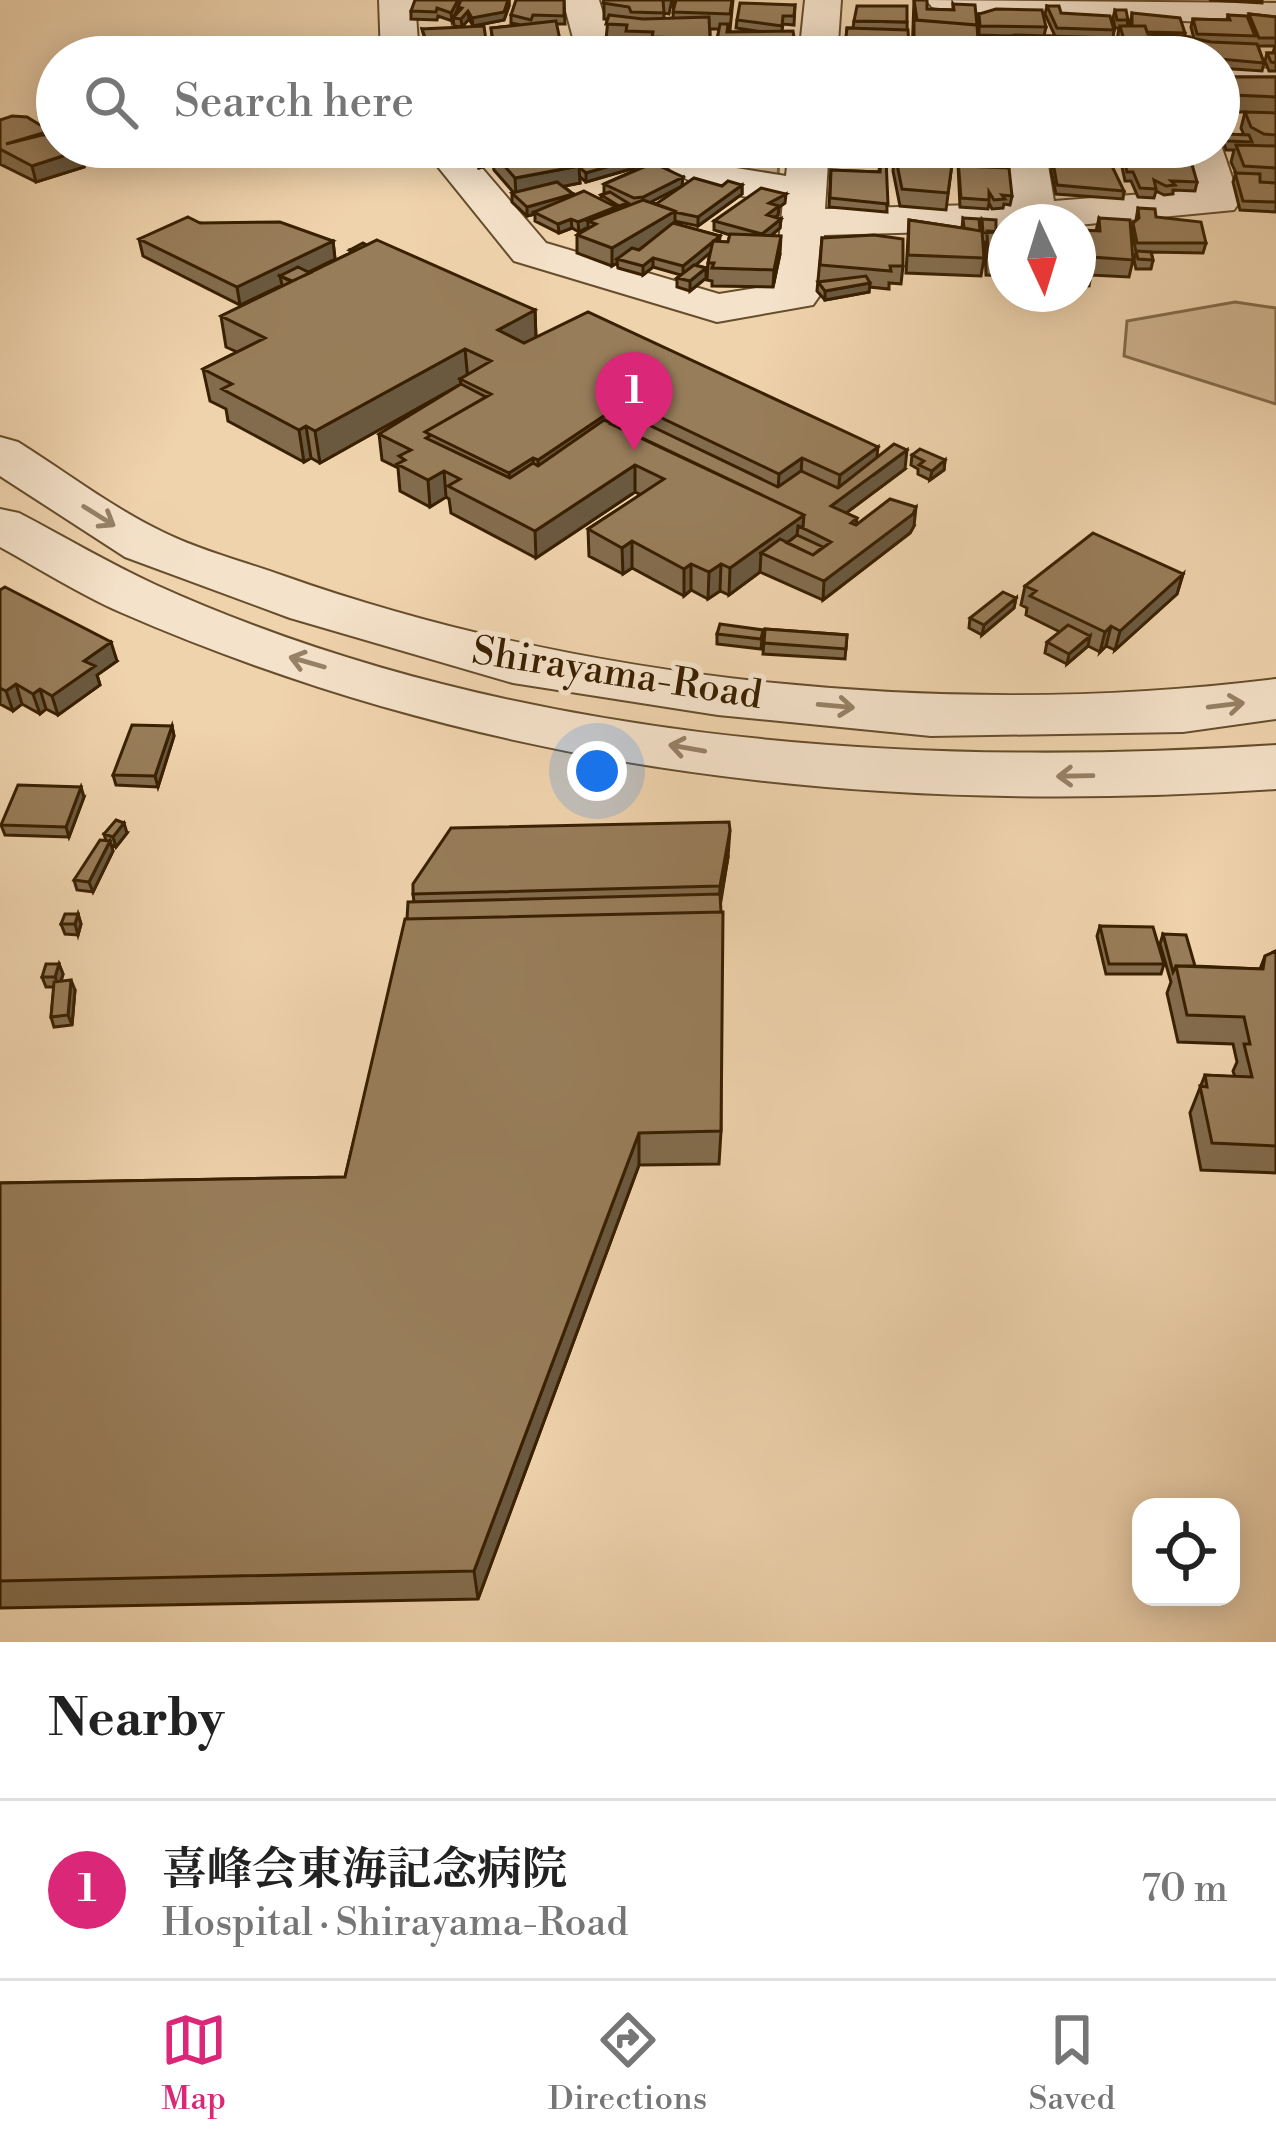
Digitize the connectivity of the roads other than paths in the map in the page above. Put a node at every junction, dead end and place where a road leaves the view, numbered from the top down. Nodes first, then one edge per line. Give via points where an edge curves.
1 (397, 0) edge
2 (581, 0) edge
3 (823, 0) edge
4 (944, 0) edge
5 (1013, 2) edge
6 (1276, 14) edge
7 (399, 36) edge
8 (591, 36) edge
9 (820, 36) edge
10 (1240, 79) edge
11 (1276, 80) edge
12 (460, 168) edge
13 (699, 168) edge
14 (1028, 168) edge
15 (1210, 168) edge
16 (806, 187) edge
17 (1033, 204) edge
18 (988, 210) edge
19 (1096, 211) edge
20 (0, 453) edge
21 (0, 525) edge
22 (1276, 699) edge
23 (1276, 767) edge

1 - 7 street
2 - 8 street
3 - 9 street
4 - 5 street
5 - 6 street
10 - 11 street
12 - 16 street via 530,252 717,308 797,295
13 - 16 street via 744,187
14 - 17 street
15 - 19 street via 1219,200
16 - 18 street
20 -> 22 street, Shirayama-Road via 145,545 310,605 513,664 931,715 1183,711
23 -> 21 street, Shirayama-Road via 940,778 710,752 482,713 276,653 108,586

